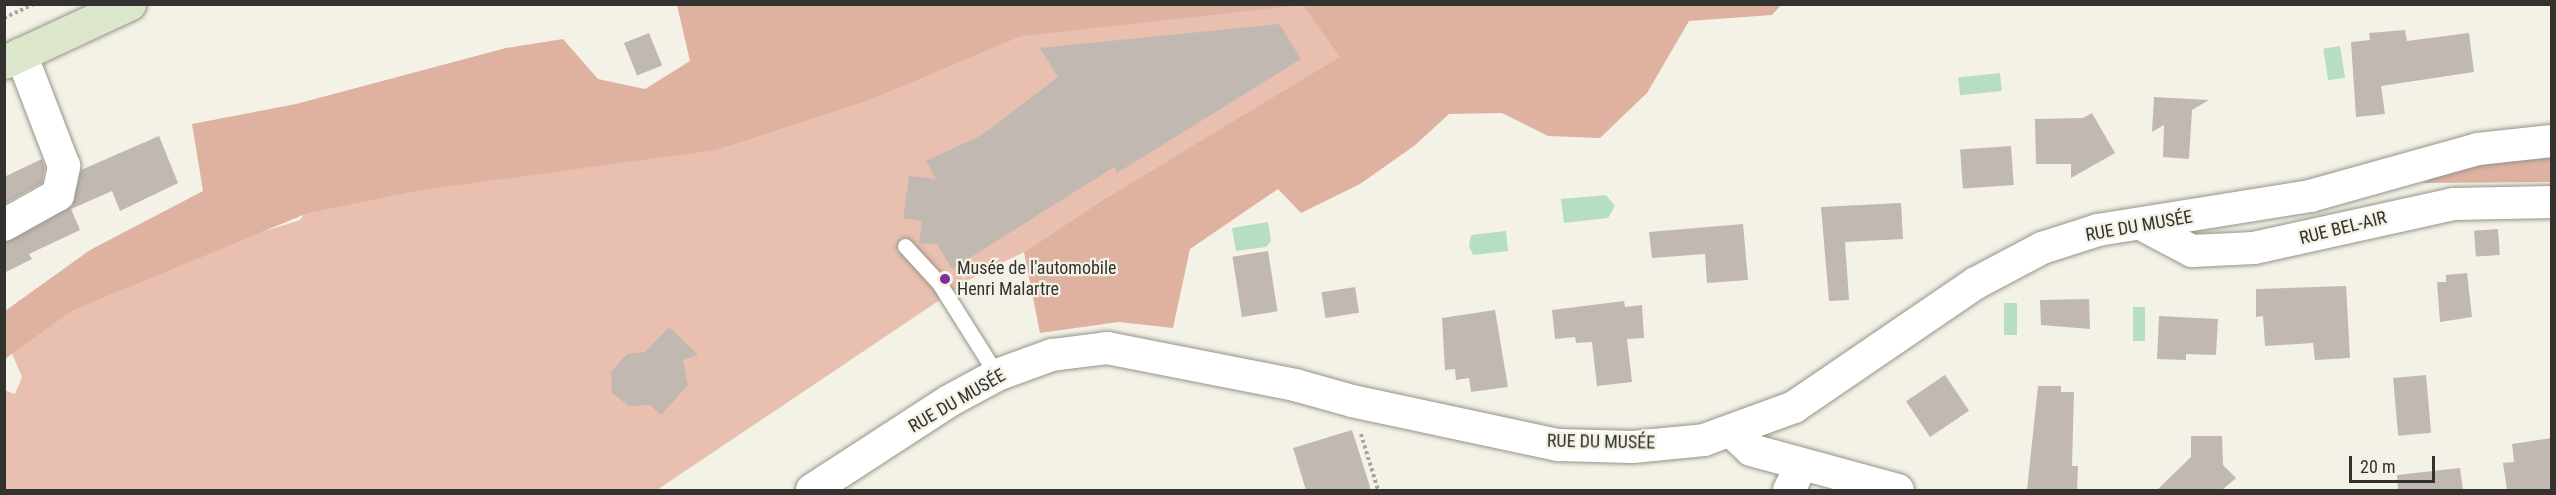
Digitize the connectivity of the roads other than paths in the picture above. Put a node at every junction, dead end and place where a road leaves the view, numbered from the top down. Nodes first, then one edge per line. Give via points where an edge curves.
1 (129, 4) edge
2 (13, 58) edge
3 (2552, 141) edge
4 (2552, 202) edge
5 (2141, 224) junction
6 (4, 225) edge
7 (905, 246) dead end
8 (998, 375) junction
9 (1732, 432) junction
10 (1795, 478) edge
11 (812, 490) edge
12 (1898, 490) edge

1 - 2 street
2 - 6 street via 64,166 58,195
3 - 5 street, RUE DU MUSÉE via 2478,149 2310,196
4 - 5 street, RUE BEL-AIR via 2454,204 2244,248 2192,251
5 - 9 street, RUE DU MUSÉE via 2098,230 2042,248 1976,283 1794,407
7 - 8 lane via 939,283
8 - 9 street, RUE DU MUSÉE via 1052,355 1107,348 1295,385 1558,445 1633,447 1704,440
8 - 11 street, RUE DU MUSÉE via 950,401
9 - 10 street via 1751,450
10 - 12 street

